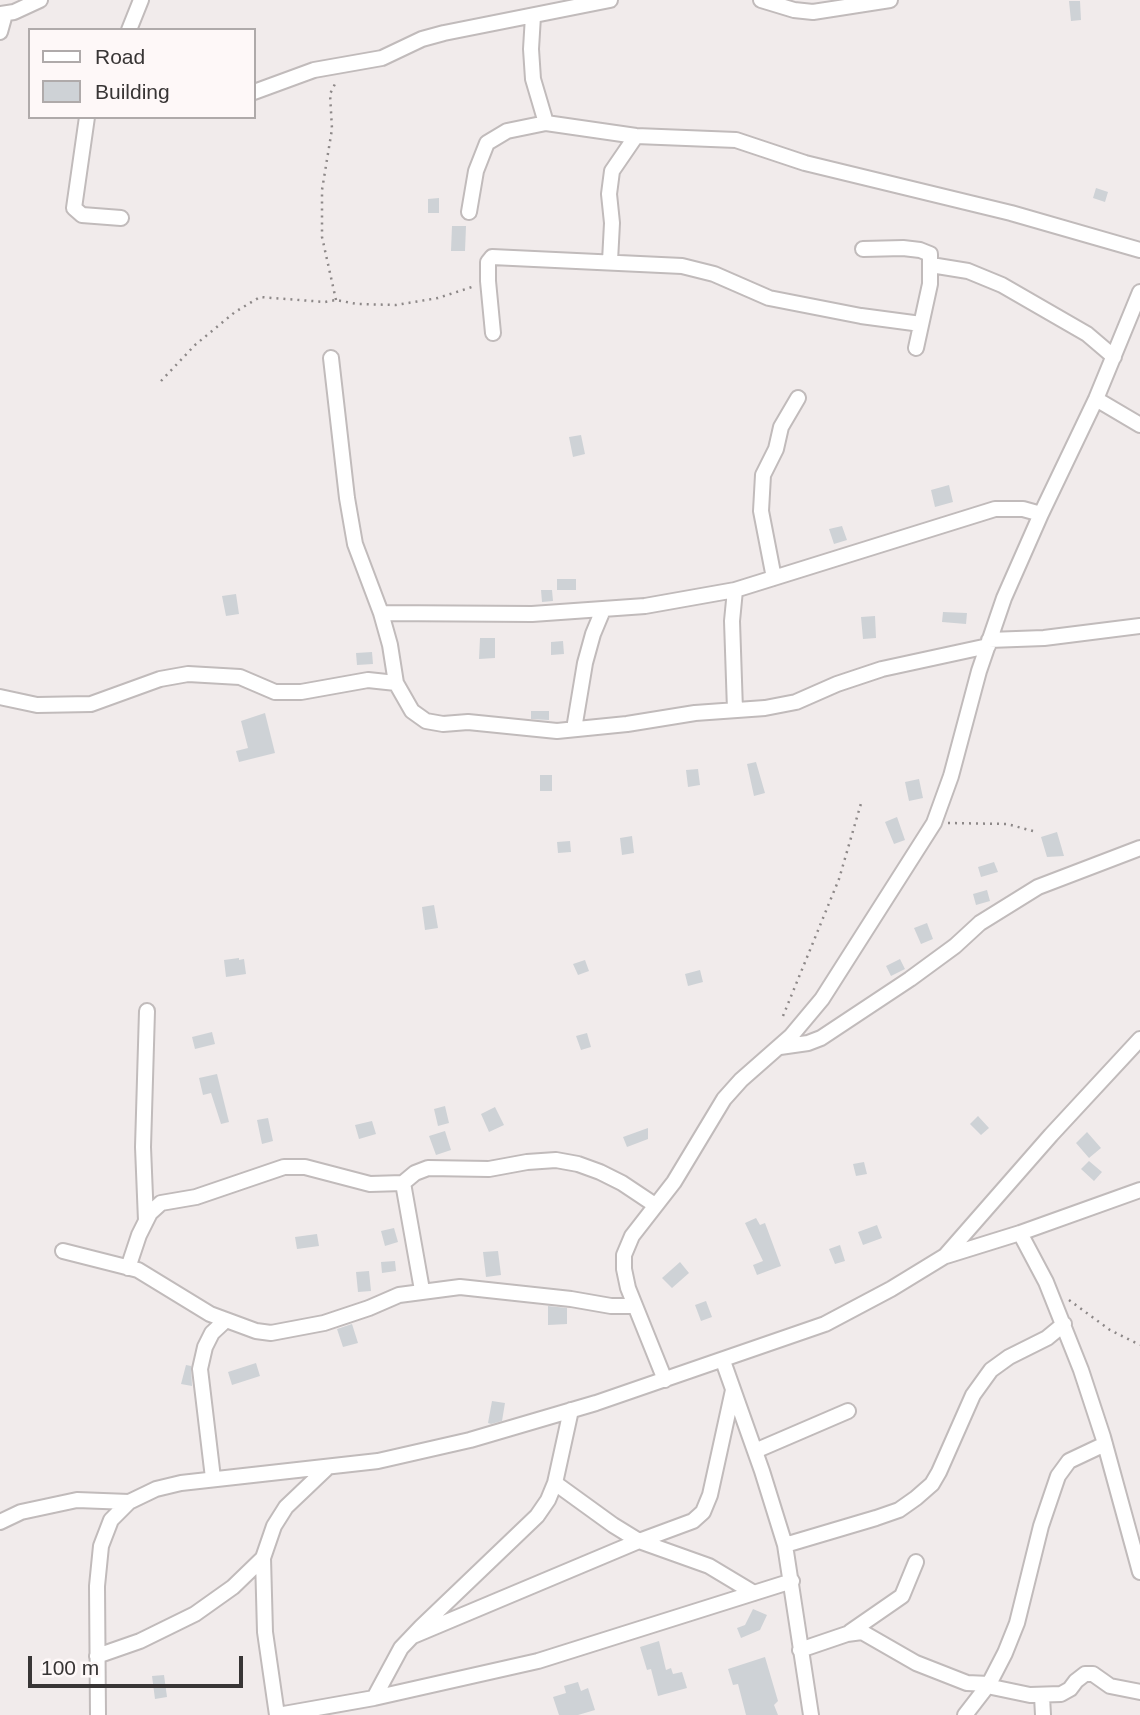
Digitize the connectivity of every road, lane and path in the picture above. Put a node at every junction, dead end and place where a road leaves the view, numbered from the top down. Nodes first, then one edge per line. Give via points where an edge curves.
1 (40, 0) edge
2 (141, 0) edge
3 (610, 0) edge
4 (761, 0) edge
5 (890, 0) edge
6 (3, 14) edge
7 (533, 16) junction
8 (130, 28) edge
9 (0, 32) edge
10 (341, 65) junction
11 (256, 91) edge
12 (87, 119) edge
13 (546, 123) junction
14 (636, 136) junction
15 (469, 212) dead end
16 (121, 218) dead end
17 (863, 249) dead end
18 (1140, 250) edge
19 (610, 261) junction
20 (931, 265) junction
21 (488, 281) junction
22 (1140, 292) edge
23 (336, 300) junction
24 (920, 324) junction
25 (493, 333) dead end
26 (916, 348) dead end
27 (1114, 357) junction
28 (331, 358) dead end
29 (161, 382) dead end
30 (798, 398) dead end
31 (1096, 399) junction
32 (1140, 425) edge
33 (1041, 514) junction
34 (774, 578) junction
35 (735, 590) junction
36 (603, 610) junction
37 (381, 613) junction
38 (1140, 626) edge
39 (989, 643) junction
40 (396, 683) junction
41 (0, 697) edge
42 (735, 710) junction
43 (574, 729) junction
44 (862, 800) dead end
45 (934, 823) junction
46 (1033, 831) dead end
47 (1140, 848) edge
48 (147, 1012) dead end
49 (783, 1016) dead end
50 (1140, 1040) edge
51 (779, 1047) junction
52 (403, 1183) junction
53 (1140, 1190) edge
54 (655, 1205) junction
55 (146, 1222) junction
56 (1020, 1233) junction
57 (62, 1251) dead end
58 (945, 1256) junction
59 (128, 1268) junction
60 (422, 1290) junction
61 (1065, 1297) dead end
62 (635, 1306) junction
63 (226, 1320) junction
64 (1063, 1324) junction
65 (1140, 1345) edge
66 (723, 1361) junction
67 (665, 1380) junction
68 (733, 1390) junction
69 (570, 1410) junction
70 (848, 1411) dead end
71 (1105, 1444) junction
72 (755, 1451) junction
73 (327, 1468) junction
74 (213, 1479) junction
75 (555, 1483) junction
76 (129, 1502) junction
77 (0, 1522) edge
78 (639, 1541) junction
79 (785, 1545) junction
80 (263, 1558) junction
81 (916, 1562) dead end
82 (1140, 1572) edge
83 (792, 1581) junction
84 (754, 1593) junction
85 (847, 1634) junction
86 (412, 1636) junction
87 (800, 1650) junction
88 (97, 1656) junction
89 (988, 1685) junction
90 (1140, 1692) edge
91 (1042, 1696) junction
92 (374, 1698) junction
93 (98, 1715) edge
94 (277, 1715) edge
95 (811, 1715) edge
96 (965, 1715) edge
97 (1043, 1715) edge

1 - 6 street
2 - 8 street
3 - 7 street
4 - 5 street via 813,12
6 - 9 street
7 - 10 street via 444,33 382,58
7 - 13 street via 533,79
10 - 11 street
10 - 23 path via 330,94 332,129 322,190 322,237
12 - 16 street via 74,208 82,215
13 - 14 street
13 - 15 street via 507,131 487,143 476,171
14 - 18 street via 736,140 806,163
14 - 19 street via 612,171
17 - 20 street via 920,250 930,254
19 - 21 street via 492,257
19 - 24 street via 682,266 714,274 769,298
20 - 24 street
20 - 27 street via 968,271 1002,285 1087,334
21 - 23 path via 438,298 396,305
21 - 25 street
22 - 27 street
23 - 29 path via 260,297 195,345
24 - 26 street
27 - 31 street
28 - 37 street via 351,522
30 - 34 street via 763,475 761,511
31 - 32 street
31 - 33 street
33 - 34 street via 995,509
33 - 39 street
34 - 35 street
35 - 36 street
35 - 42 street
36 - 37 street
36 - 43 street via 585,663
37 - 40 street
38 - 39 street
39 - 42 street via 882,669 786,705
39 - 45 street
40 - 41 street via 368,680 275,692 240,677 188,674 91,704 37,705
40 - 43 street via 412,711 426,721
42 - 43 street
44 - 49 path via 839,879
45 - 46 path via 1007,824
45 - 51 street via 822,999
47 - 51 street via 1038,887 980,923 910,979 821,1038
48 - 55 street
50 - 58 street
51 - 54 street via 724,1099
52 - 54 street via 428,1168 489,1169 556,1160 600,1172
52 - 55 street via 370,1184 304,1167 284,1167 161,1203
52 - 60 street
53 - 56 street
54 - 62 street via 624,1255
55 - 59 street
56 - 58 street
56 - 64 street
57 - 59 street
58 - 66 street via 825,1324
59 - 63 street
60 - 62 street via 490,1289
60 - 63 street via 324,1324 271,1333
61 - 65 path via 1110,1330
62 - 67 street
63 - 74 street via 212,1333 200,1369
64 - 71 street
64 - 79 street via 1047,1339 991,1370 973,1395 932,1484 916,1498 899,1510
66 - 67 street
66 - 68 street
67 - 69 street
68 - 72 street
68 - 78 street via 703,1512 693,1521
69 - 73 street via 425,1451
69 - 75 street
70 - 72 street
71 - 82 street
71 - 89 street via 1069,1461 1058,1476 1017,1623
72 - 79 street
73 - 74 street
73 - 80 street via 286,1507
74 - 76 street via 156,1489
75 - 78 street
75 - 86 street via 537,1516
76 - 77 street via 77,1500 21,1512
76 - 88 street via 111,1520 101,1546
78 - 84 street via 709,1566
78 - 86 street
79 - 83 street
80 - 88 street via 195,1614
80 - 94 street via 265,1632
81 - 85 street via 902,1596
83 - 84 street
83 - 87 street
84 - 92 street via 538,1661
85 - 87 street
85 - 89 street via 862,1632 916,1663 967,1683
86 - 92 street
87 - 95 street
88 - 93 street
89 - 91 street
89 - 96 street
90 - 91 street via 1110,1686 1085,1674 1061,1694
91 - 97 street
92 - 94 street

